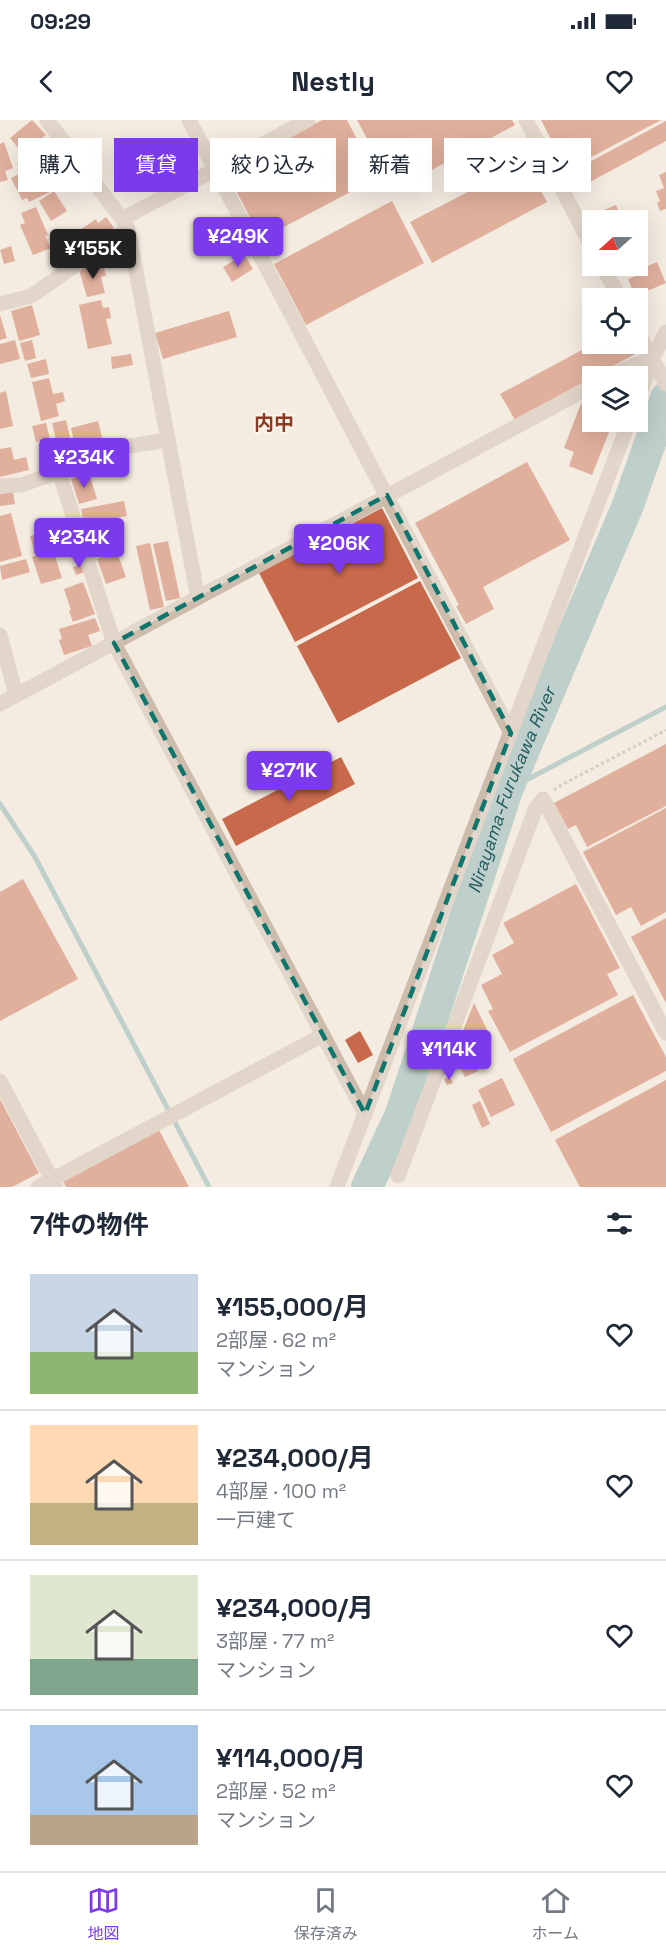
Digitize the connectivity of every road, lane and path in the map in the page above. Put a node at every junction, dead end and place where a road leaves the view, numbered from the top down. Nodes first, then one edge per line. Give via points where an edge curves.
1 (47, 120) edge
2 (189, 120) edge
3 (308, 120) edge
4 (526, 120) edge
5 (274, 138) edge
6 (210, 160) edge
7 (210, 172) edge
8 (227, 192) edge
9 (125, 224) junction
10 (582, 228) edge
11 (0, 304) edge
12 (666, 332) edge
13 (648, 351) edge
14 (652, 359) junction
15 (631, 366) edge
16 (648, 370) edge
17 (663, 379) edge
18 (582, 391) edge
19 (625, 432) edge
20 (168, 440) junction
21 (59, 472) junction
22 (0, 486) edge
23 (387, 495) junction
24 (198, 598) junction
25 (0, 635) edge
26 (114, 643) junction
27 (16, 695) junction
28 (0, 704) edge
29 (666, 730) edge
30 (511, 733) junction
31 (543, 799) junction
32 (666, 1033) edge
33 (323, 1035) junction
34 (0, 1081) edge
35 (365, 1114) junction
36 (398, 1176) edge
37 (54, 1183) edge
38 (38, 1187) edge
39 (338, 1187) edge

1 - 9 street
2 - 6 street
3 - 5 street
4 - 10 street
7 - 9 street
8 - 23 street
9 - 11 street via 31,296
9 - 20 street
12 - 14 street
13 - 14 street
14 - 15 street
14 - 16 street
14 - 17 street
18 - 23 street
19 - 30 street
20 - 21 street via 109,449
20 - 24 street
21 - 22 street
21 - 26 street
23 - 24 street
23 - 30 street
24 - 26 street
25 - 27 street
26 - 27 street
26 - 33 street
27 - 28 street
29 - 31 path via 563,784
30 - 35 street
31 - 32 street
31 - 36 street
33 - 35 street
33 - 37 street
34 - 37 street
35 - 39 street
37 - 38 street

